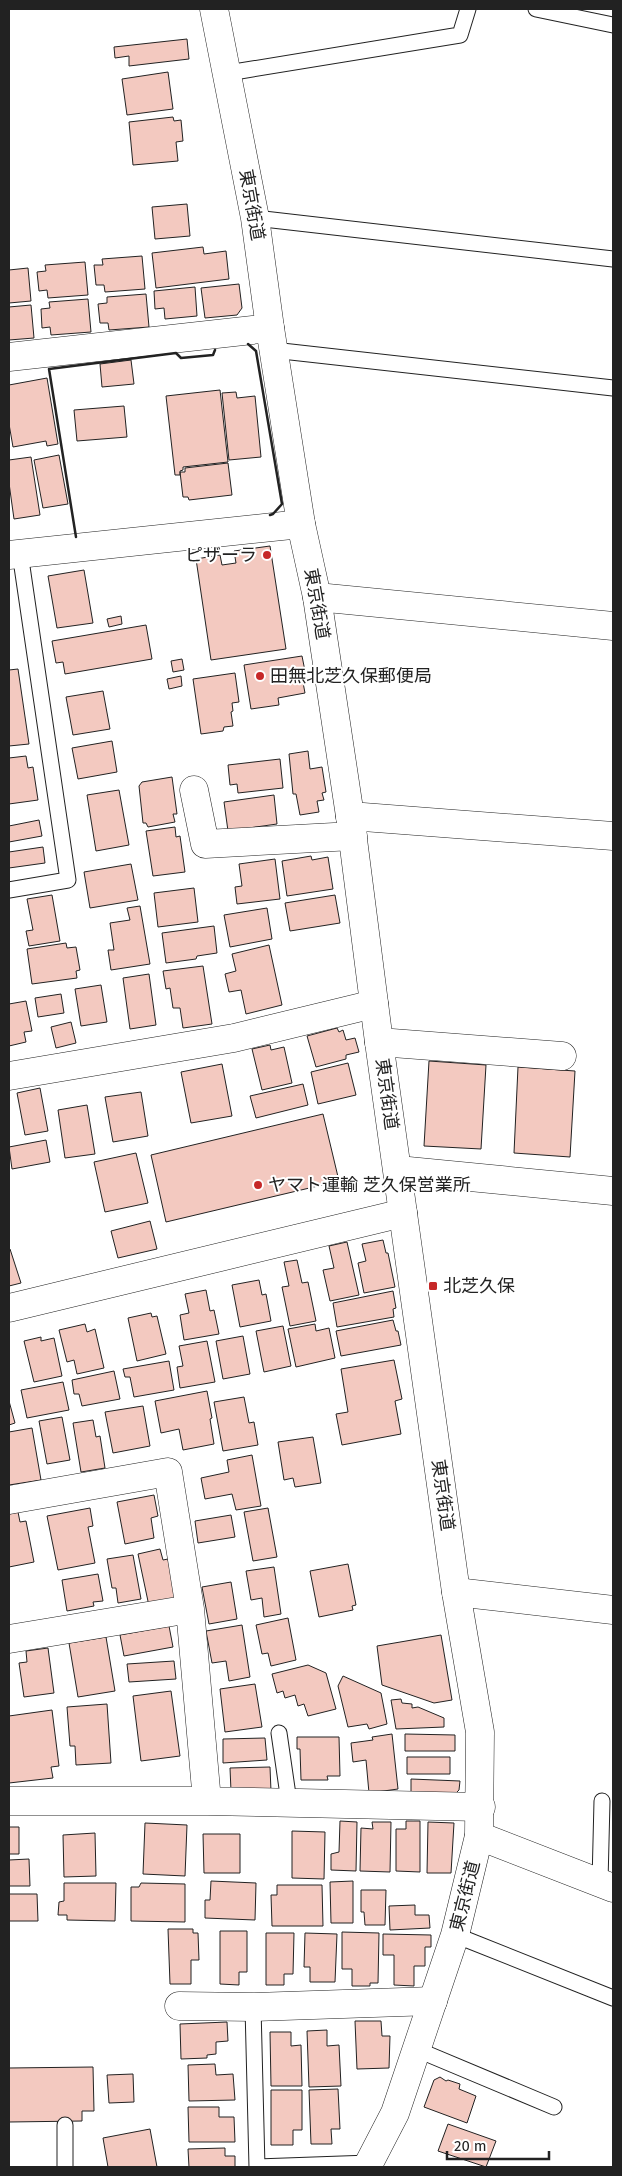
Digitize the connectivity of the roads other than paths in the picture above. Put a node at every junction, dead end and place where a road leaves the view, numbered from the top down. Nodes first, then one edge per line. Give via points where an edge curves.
1 (214, 9) edge
2 (468, 9) edge
3 (536, 9) edge
4 (613, 25) edge
5 (228, 73) junction
6 (255, 218) junction
7 (613, 259) edge
8 (272, 339) junction
9 (9, 357) edge
10 (613, 388) edge
11 (301, 524) junction
12 (14, 554) edge
13 (317, 597) junction
14 (613, 626) edge
15 (194, 790) dead end
16 (352, 826) junction
17 (613, 836) edge
18 (9, 890) edge
19 (374, 1004) junction
20 (379, 1042) junction
21 (562, 1056) dead end
22 (9, 1076) edge
23 (398, 1170) junction
24 (613, 1192) edge
25 (403, 1213) junction
26 (9, 1308) edge
27 (9, 1500) edge
28 (456, 1592) junction
29 (190, 1609) junction
30 (613, 1610) edge
31 (9, 1639) edge
32 (279, 1733) dead end
33 (9, 1801) edge
34 (207, 1801) junction
35 (602, 1801) dead end
36 (289, 1802) junction
37 (481, 1807) junction
38 (480, 1836) junction
39 (606, 1885) edge
40 (455, 1935) junction
41 (613, 1998) edge
42 (433, 2001) junction
43 (179, 2006) dead end
44 (253, 2007) junction
45 (418, 2050) junction
46 (554, 2106) dead end
47 (65, 2126) dead end
48 (369, 2165) edge
49 (65, 2167) edge

1 - 5 street, 東京街道
2 - 5 lane via 460,35
3 - 4 lane
5 - 6 street, 東京街道
6 - 7 lane
6 - 8 street, 東京街道
8 - 9 street
8 - 10 lane
8 - 11 street, 東京街道
11 - 12 street
11 - 13 street, 東京街道
12 - 18 lane via 68,880
13 - 14 street
13 - 16 street, 東京街道
15 - 16 street via 205,844
16 - 17 street
16 - 19 street, 東京街道
19 - 20 street, 東京街道
19 - 22 street via 234,1038
20 - 21 street
20 - 23 street, 東京街道
23 - 24 street
23 - 25 street, 東京街道
25 - 26 street
25 - 28 street, 東京街道
27 - 29 street via 168,1472
28 - 30 street
28 - 37 street, 東京街道 via 480,1732
29 - 31 street
29 - 34 street
32 - 36 lane
33 - 34 street
34 - 36 street
35 - 39 lane
36 - 37 street
37 - 38 street, 東京街道
38 - 39 street
38 - 40 street, 東京街道
40 - 41 lane
40 - 42 street, 東京街道
42 - 44 street
42 - 45 street, 東京街道
43 - 44 street
44 - 48 lane via 257,2167
45 - 46 lane
45 - 48 street, 東京街道 via 395,2113
47 - 49 lane

